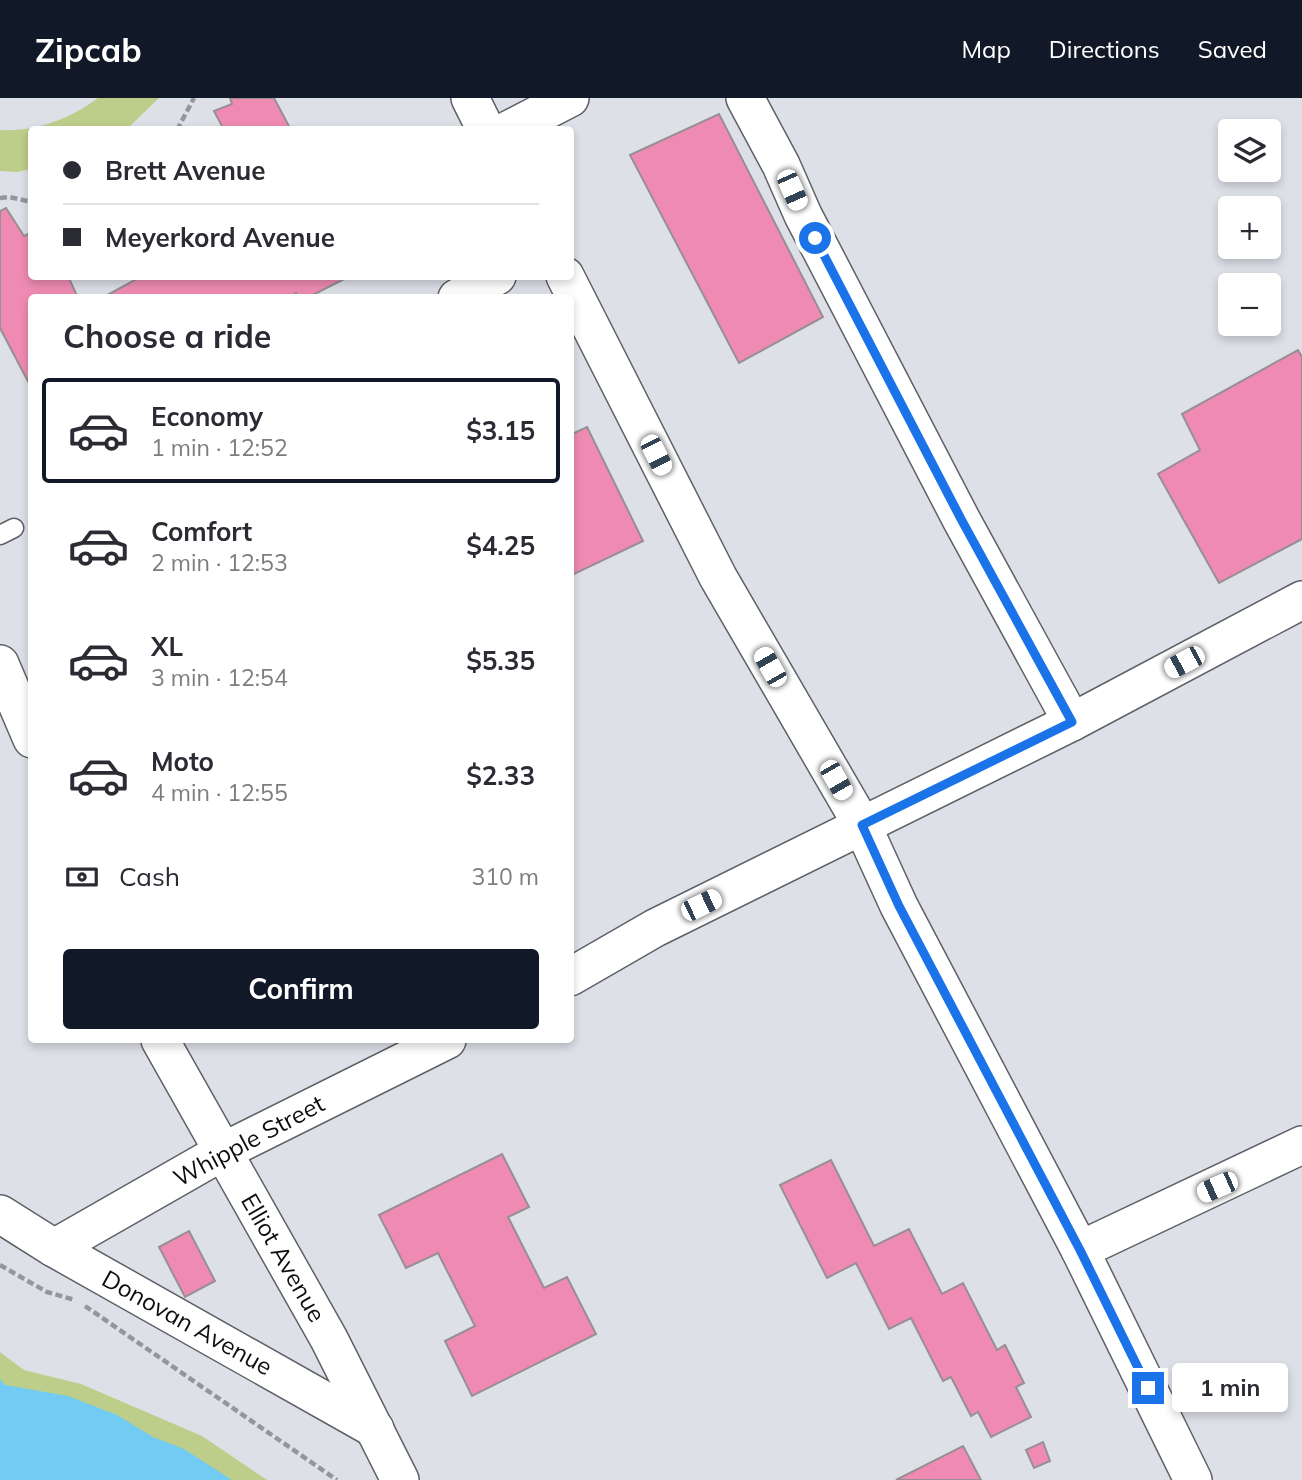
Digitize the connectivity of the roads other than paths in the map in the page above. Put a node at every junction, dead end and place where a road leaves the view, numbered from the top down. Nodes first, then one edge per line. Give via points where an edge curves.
1 (470, 98) edge
2 (570, 98) edge
3 (746, 98) edge
4 (484, 126) edge
5 (516, 126) edge
6 (490, 280) edge
7 (567, 280) edge
8 (464, 294) edge
9 (1302, 600) edge
10 (0, 664) edge
11 (1072, 722) junction
12 (28, 730) edge
13 (862, 825) junction
14 (574, 975) edge
15 (162, 1043) edge
16 (441, 1043) edge
17 (1302, 1145) edge
18 (222, 1152) junction
19 (0, 1214) edge
20 (54, 1248) junction
21 (1080, 1250) junction
22 (374, 1429) junction
23 (400, 1480) edge
24 (1193, 1480) edge

1 - 4 street
2 - 5 street
3 - 11 street via 961,519
6 - 8 street
7 - 13 street via 718,577
9 - 11 street
10 - 12 street
11 - 13 street
13 - 14 street via 655,928
13 - 21 street via 899,906
15 - 18 street, Elliot Avenue
16 - 18 street, Whipple Street
17 - 21 street
18 - 20 street, Whipple Street
18 - 22 street, Elliot Avenue via 329,1339
19 - 20 street, Donovan Avenue
20 - 22 street, Donovan Avenue
21 - 24 street
22 - 23 street, Elliot Avenue

